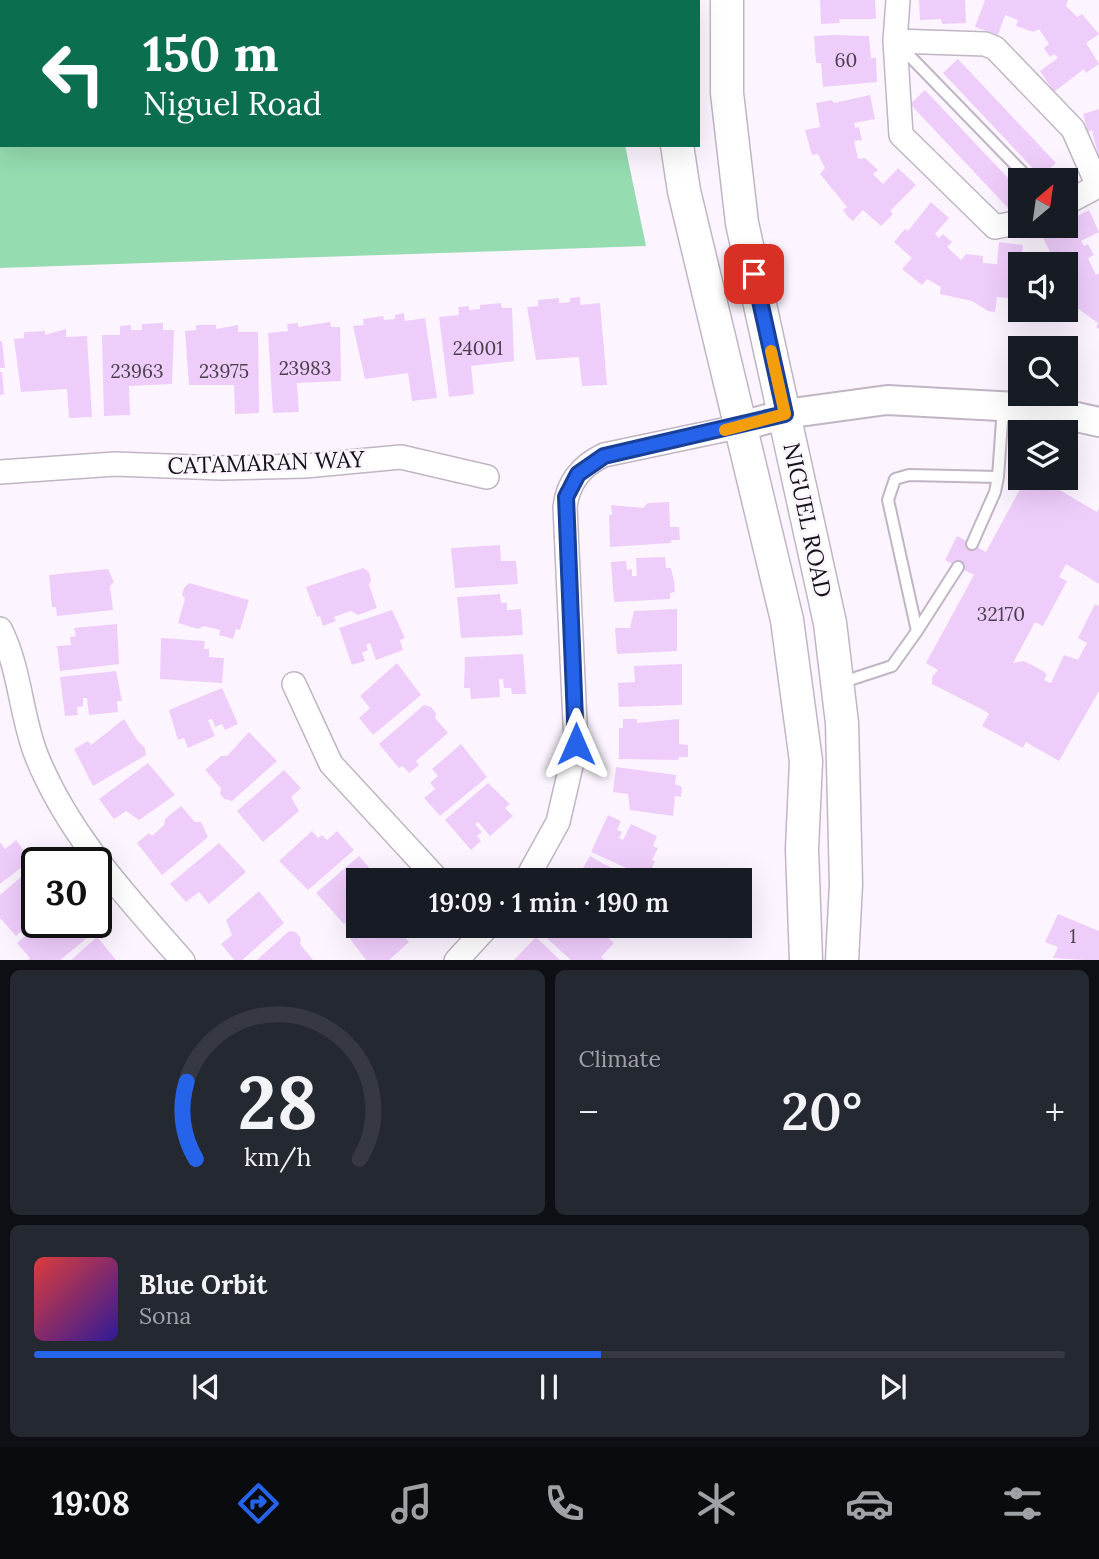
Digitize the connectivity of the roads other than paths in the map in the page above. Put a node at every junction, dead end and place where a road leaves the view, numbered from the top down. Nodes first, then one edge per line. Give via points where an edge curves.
1 (727, 0) edge
2 (898, 0) edge
3 (895, 41) junction
4 (677, 147) edge
5 (1018, 168) edge
6 (1099, 186) edge
7 (1078, 197) edge
8 (1008, 224) edge
9 (1003, 407) junction
10 (785, 414) junction
11 (1099, 422) edge
12 (742, 426) junction
13 (0, 472) edge
14 (487, 477) dead end
15 (998, 477) junction
16 (972, 544) dead end
17 (958, 567) dead end
18 (0, 629) edge
19 (917, 631) junction
20 (294, 684) dead end
21 (837, 684) junction
22 (427, 868) edge
23 (533, 868) edge
24 (477, 938) edge
25 (182, 960) edge
26 (457, 960) edge
27 (806, 960) edge
28 (842, 960) edge

1 - 10 main road, NIGUEL ROAD via 727,93 742,223
2 - 3 street
3 - 5 lane
3 - 6 street via 995,48 1073,129
3 - 8 street via 901,135 995,226
4 - 12 main road, NIGUEL ROAD
6 - 7 street
9 - 10 street via 887,400
9 - 11 street via 1036,408
9 - 15 lane
10 - 12 street
10 - 21 main road, NIGUEL ROAD via 830,622
12 - 23 street via 604,456 585,466 572,483 565,507 576,744 558,822
12 - 27 main road, NIGUEL ROAD via 787,620 806,761 802,849
13 - 14 street, CATAMARAN WAY via 115,464 304,466 401,457
15 - 16 lane
15 - 19 lane via 909,474 895,479 888,500
17 - 19 lane
18 - 25 street via 17,668 36,755 52,790 75,830 114,881
19 - 21 lane via 892,666
20 - 22 street via 331,764
21 - 28 main road, NIGUEL ROAD via 846,884
24 - 26 street

